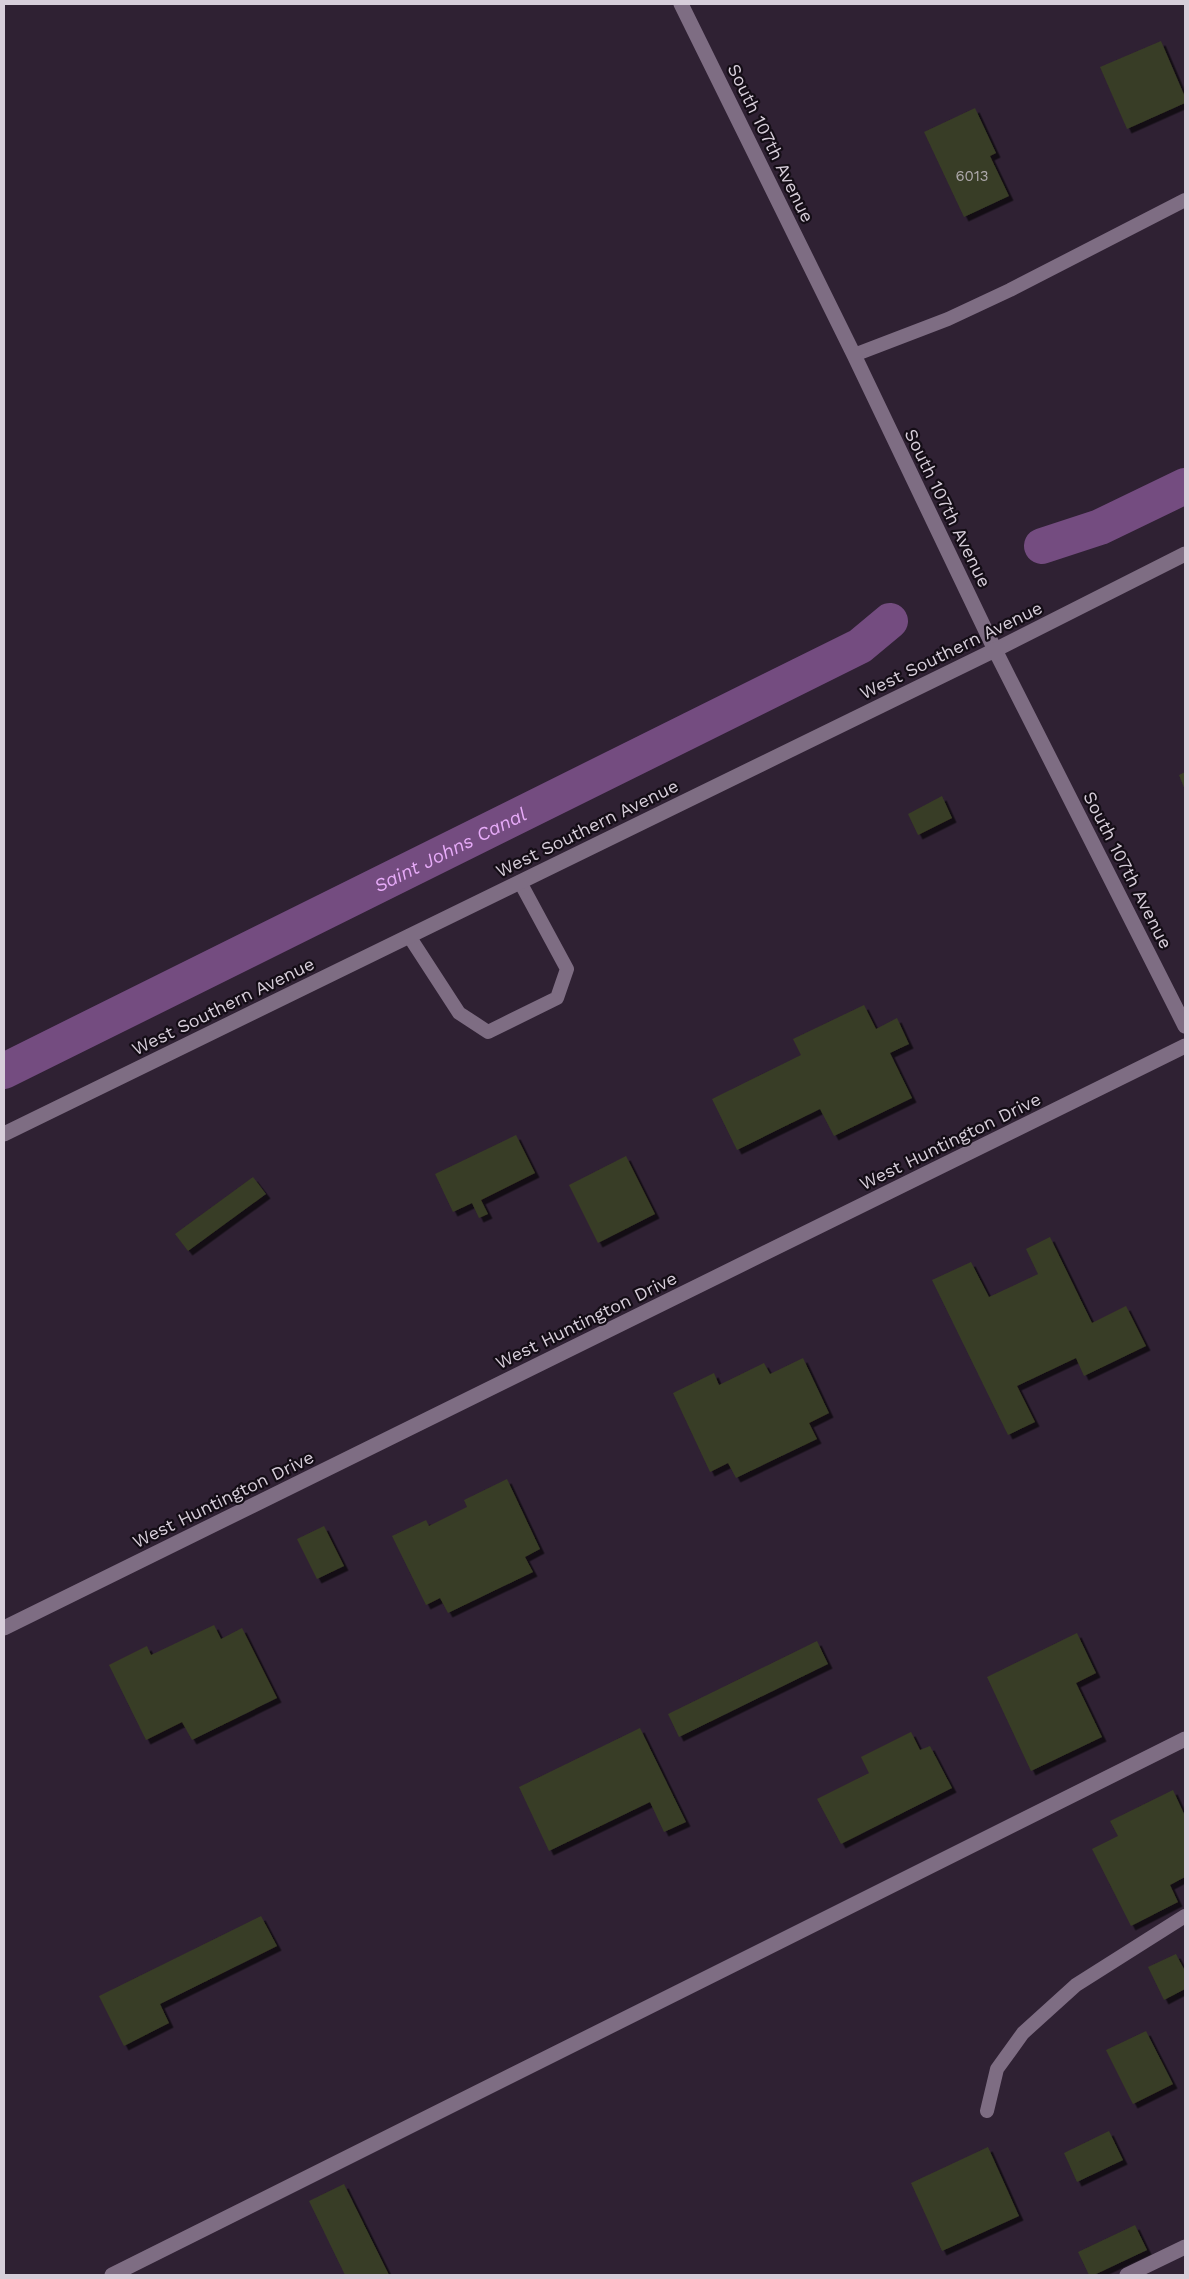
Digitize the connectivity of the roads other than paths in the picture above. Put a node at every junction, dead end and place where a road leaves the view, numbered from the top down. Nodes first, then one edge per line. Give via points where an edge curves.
1 (681, 4) edge
2 (1185, 200) edge
3 (854, 355) junction
4 (1185, 554) edge
5 (995, 650) junction
6 (520, 882) junction
7 (409, 936) junction
8 (1185, 1026) edge
9 (1185, 1046) edge
10 (4, 1134) edge
11 (4, 1628) edge
12 (1185, 1739) edge
13 (1185, 1916) edge
14 (987, 2111) dead end
15 (1185, 2246) edge
16 (112, 2275) edge
17 (1127, 2275) edge

1 - 3 street, South 107th Avenue
2 - 3 lane via 948,319
3 - 5 street, South 107th Avenue
4 - 5 street, West Southern Avenue
5 - 6 street, West Southern Avenue
5 - 8 street, South 107th Avenue
6 - 7 street, West Southern Avenue
6 - 7 lane via 567,969 557,998 488,1032 459,1013
7 - 10 street, West Southern Avenue
9 - 11 street, West Huntington Drive
12 - 16 street
13 - 14 lane via 1076,1985 1023,2033 997,2069
15 - 17 street

